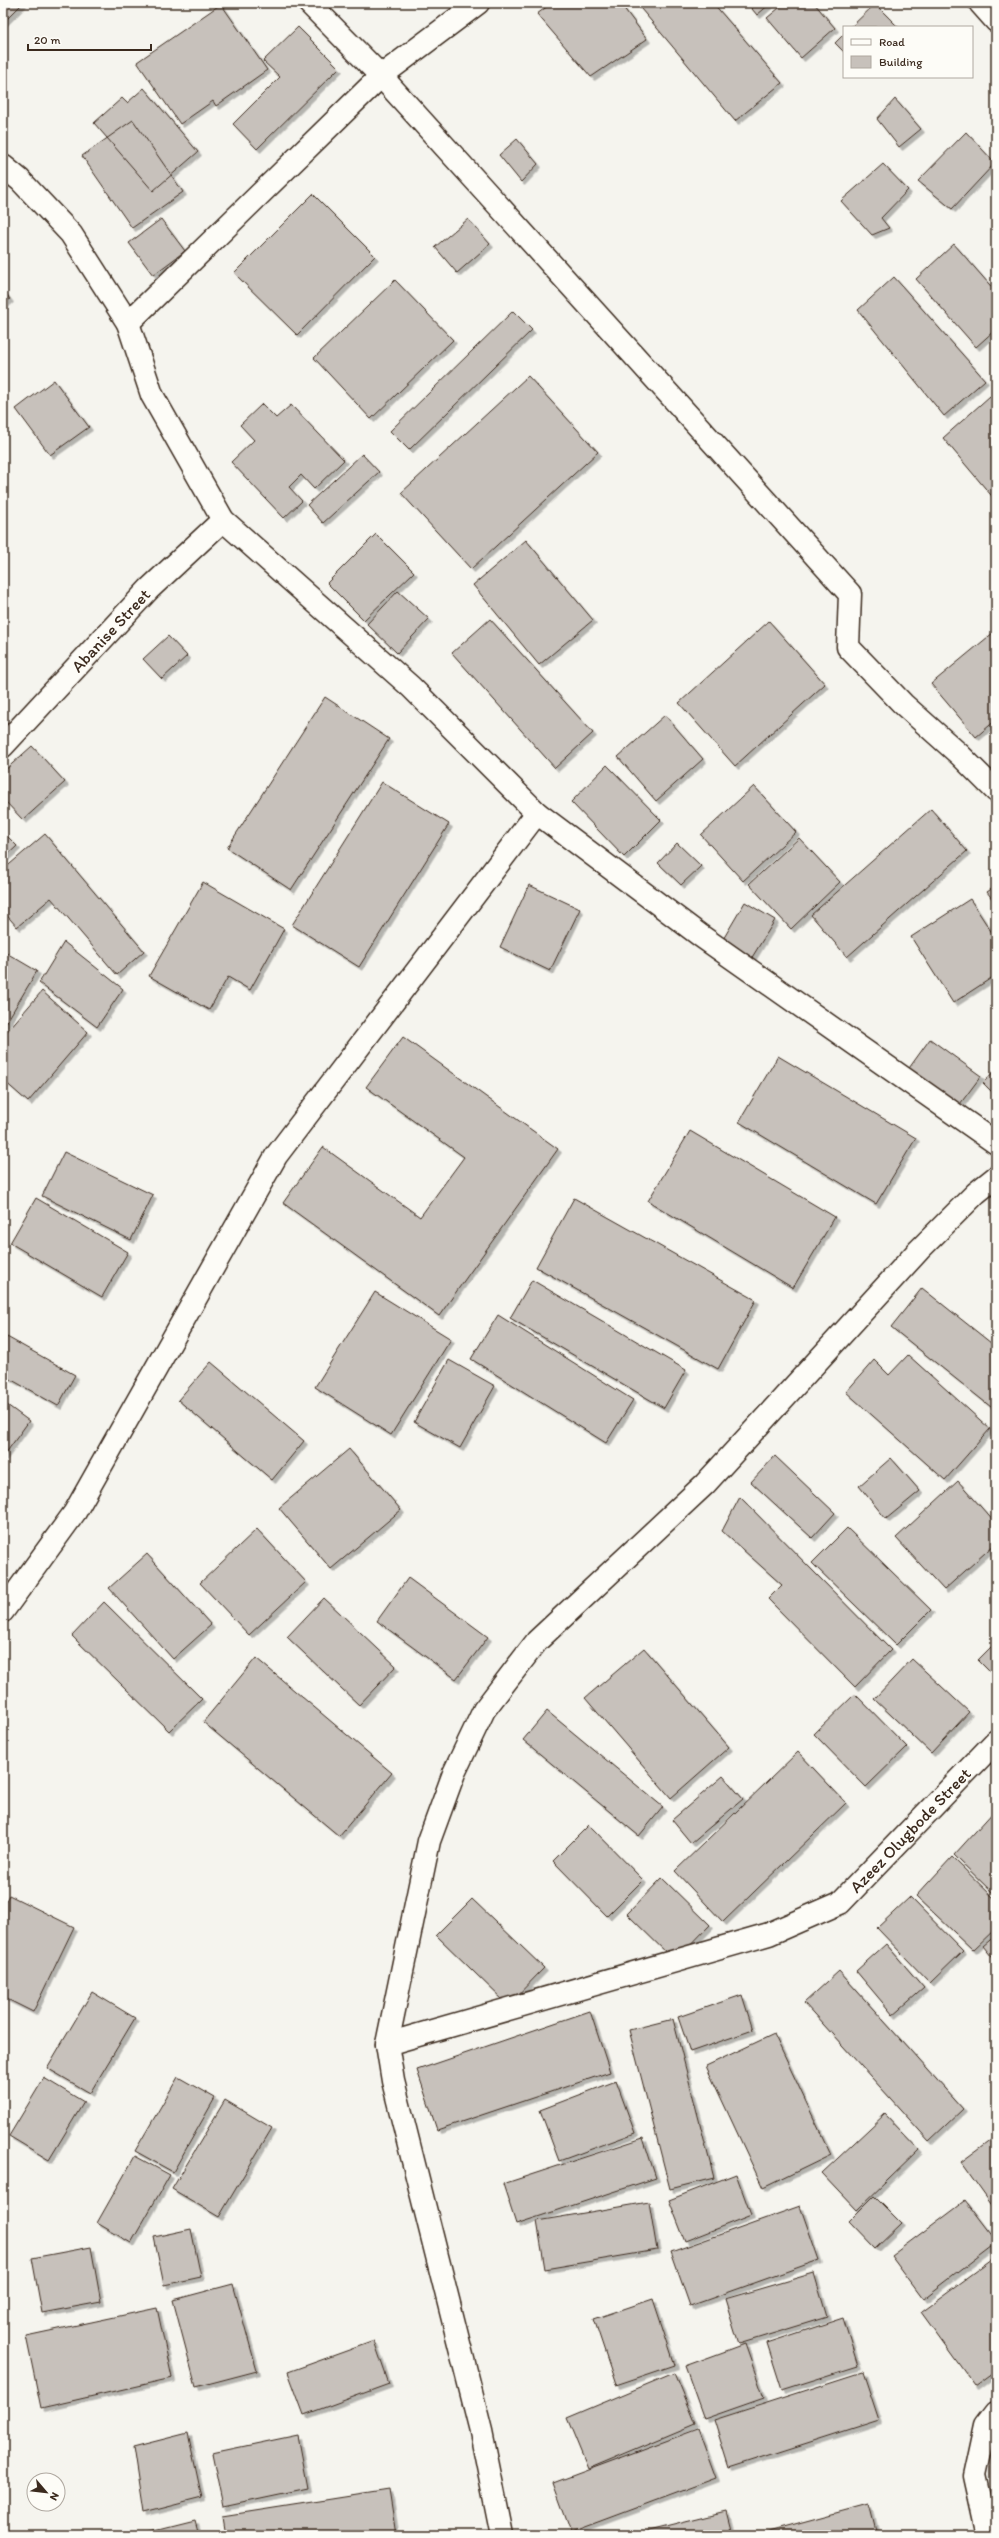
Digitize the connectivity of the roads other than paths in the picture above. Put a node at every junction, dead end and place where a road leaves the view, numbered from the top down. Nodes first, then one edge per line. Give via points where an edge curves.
1 (309, 3) edge
2 (478, 3) edge
3 (980, 3) edge
4 (996, 21) edge
5 (381, 76) junction
6 (3, 166) edge
7 (128, 323) junction
8 (223, 520) junction
9 (3, 746) edge
10 (996, 791) edge
11 (537, 813) junction
12 (996, 1143) edge
13 (996, 1177) edge
14 (3, 1611) edge
15 (996, 1741) edge
16 (387, 2044) junction
17 (996, 2412) edge
18 (502, 2535) edge
19 (988, 2535) edge

1 - 5 street
2 - 5 street
3 - 4 street
5 - 7 street
5 - 10 street via 850,594 848,647 903,704
6 - 7 street via 72,234
7 - 8 street via 152,395
8 - 9 street, Abanise Street via 149,589
8 - 11 street via 411,687
11 - 12 street via 701,936
11 - 14 street via 276,1156 76,1512
13 - 16 street via 976,1193 919,1250 705,1484 537,1641 484,1710 454,1773 429,1841
15 - 16 street, Azeez Olugbode Street via 840,1903 769,1934
16 - 18 street via 393,2081 481,2431
17 - 19 street via 986,2425 975,2476

